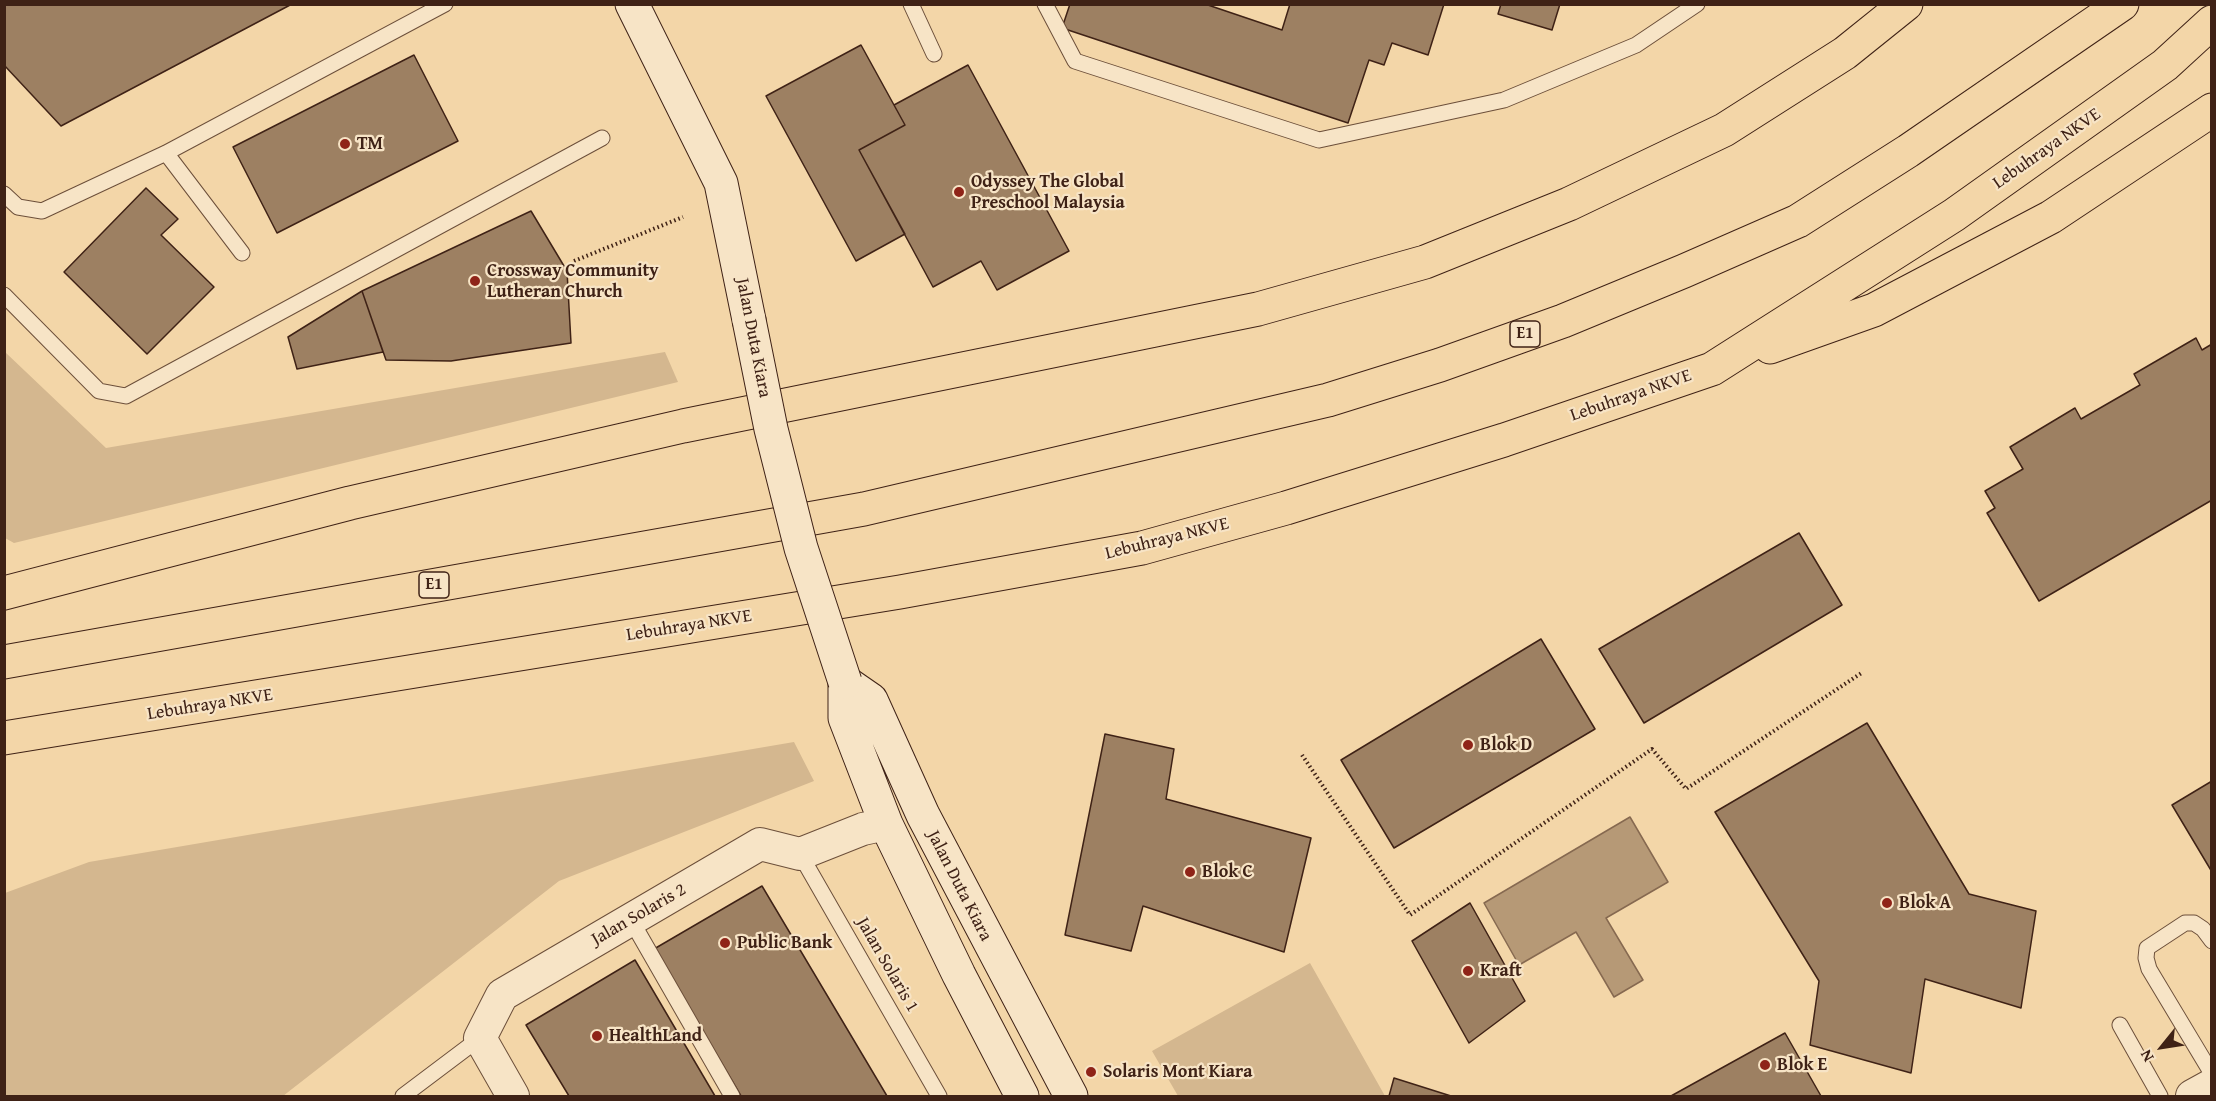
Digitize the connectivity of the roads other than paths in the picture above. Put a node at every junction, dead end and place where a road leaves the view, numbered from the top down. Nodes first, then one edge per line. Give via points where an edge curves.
1 (445, 4) edge
2 (632, 4) edge
3 (911, 4) edge
4 (1045, 4) edge
5 (1697, 4) edge
6 (1906, 4) edge
7 (2121, 4) edge
8 (2211, 22) edge
9 (934, 54) dead end
10 (2211, 110) edge
11 (602, 138) dead end
12 (166, 153) junction
13 (4, 194) edge
14 (242, 253) dead end
15 (4, 295) edge
16 (1712, 369) junction
17 (4, 593) edge
18 (4, 662) edge
19 (845, 682) junction
20 (4, 738) edge
21 (886, 824) junction
22 (800, 854) junction
23 (631, 920) junction
24 (2211, 941) edge
25 (2120, 1024) dead end
26 (480, 1038) junction
27 (2211, 1074) edge
28 (2211, 1085) edge
29 (403, 1096) edge
30 (513, 1096) edge
31 (732, 1096) edge
32 (939, 1096) edge
33 (1022, 1096) edge
34 (1071, 1096) edge
35 (2160, 1096) edge
36 (2192, 1096) edge

1 - 12 lane
2 - 19 main road, Jalan Duta Kiara, bridge via 721,183 771,429 801,548
3 - 9 lane
4 - 5 lane via 1075,61 1319,140 1504,100 1636,45
6 - 17 highway via 1845,53 1724,130 1569,204 1425,262 1258,309 683,426 350,503
7 - 18 highway, E1 via 1908,152 1798,220 1563,321 1328,400 864,508
8 - 16 highway, Lebuhraya NKVE via 2165,65 1954,215
10 - 16 highway via 2051,216 1874,310
11 - 15 lane via 126,396 99,391
12 - 13 lane via 42,211 18,207
12 - 14 lane
16 - 20 highway, Lebuhraya NKVE via 1482,447 1142,548 900,592
19 - 21 main road, Jalan Duta Kiara via 845,718
19 - 34 main road, Jalan Duta Kiara via 871,700 928,825
21 - 22 street
21 - 33 main road, Jalan Duta Kiara
22 - 23 street, Jalan Solaris 2 via 760,844
22 - 32 lane, Jalan Solaris 1
23 - 26 street, Jalan Solaris 2 via 502,995
23 - 31 lane
24 - 27 lane via 2204,929 2185,923 2147,948 2146,958
25 - 35 lane
26 - 29 lane
26 - 30 street
28 - 36 street

